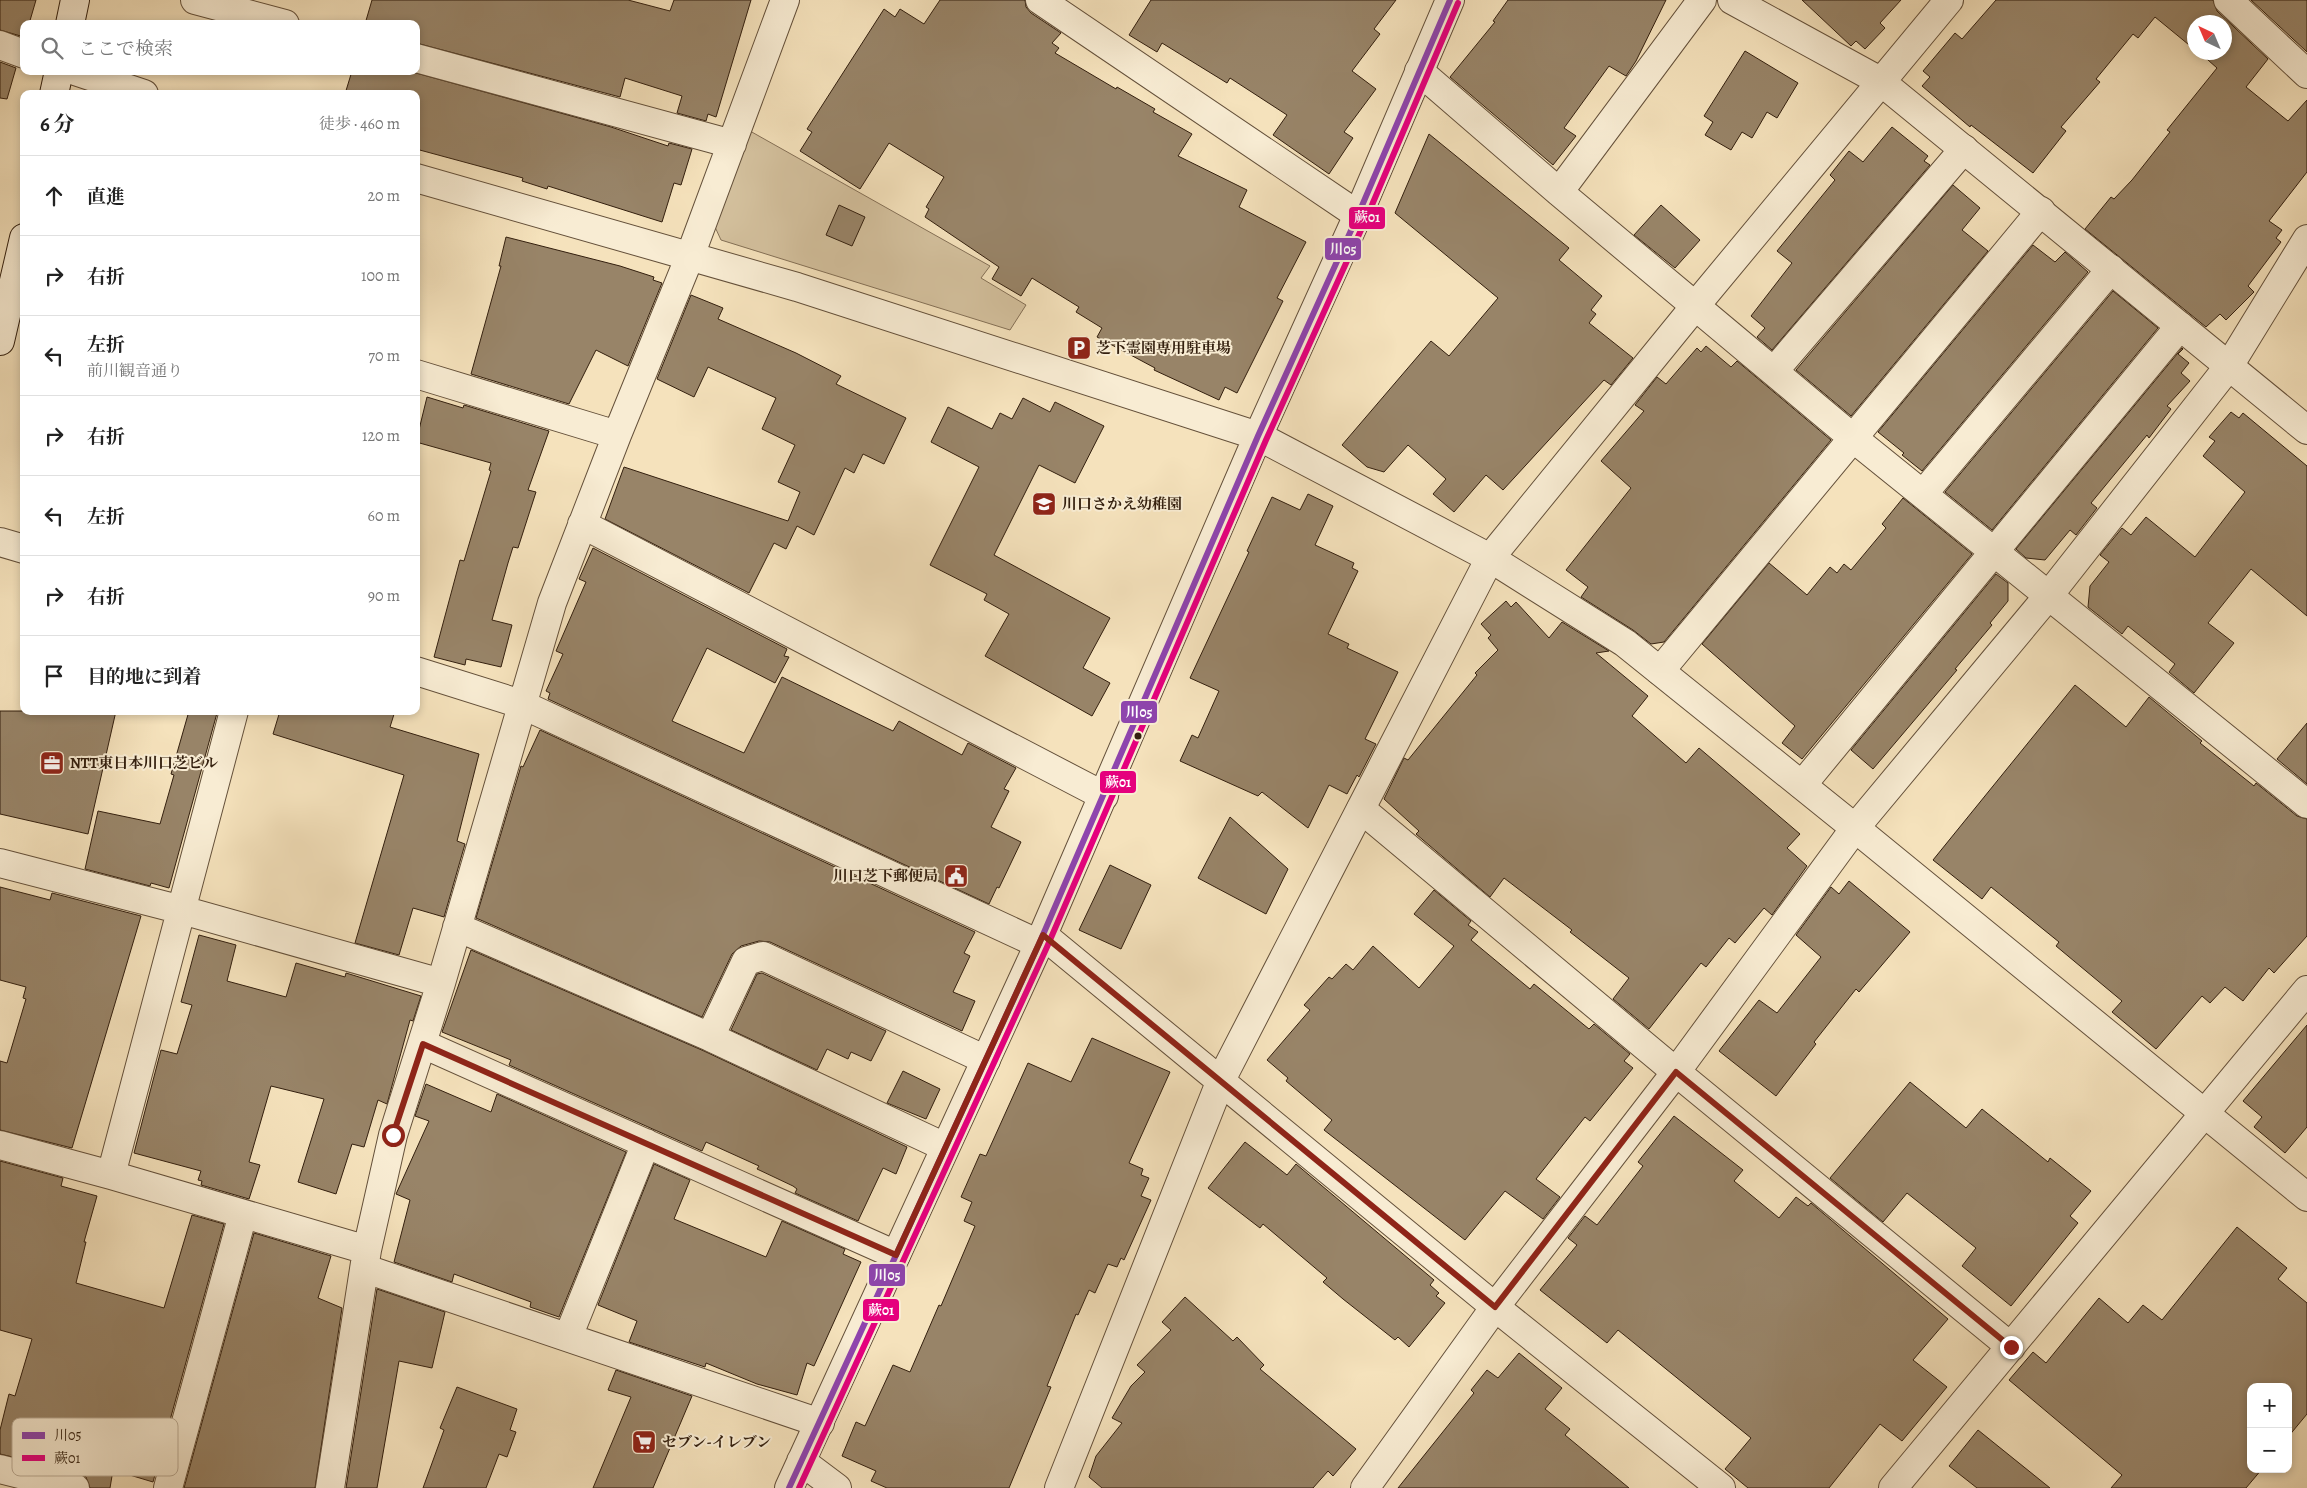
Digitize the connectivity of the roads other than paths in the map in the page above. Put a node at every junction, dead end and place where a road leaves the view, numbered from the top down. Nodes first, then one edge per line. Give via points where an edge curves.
1 (75, 0) edge
2 (195, 0) edge
3 (785, 0) edge
4 (1040, 0) edge
5 (1450, 0) edge
6 (1702, 0) edge
7 (1732, 0) edge
8 (1949, 0) edge
9 (2228, 0) edge
10 (71, 20) edge
11 (270, 20) edge
12 (0, 45) edge
13 (20, 52) edge
14 (420, 59) edge
15 (1419, 71) junction
16 (2307, 74) edge
17 (58, 75) edge
18 (87, 75) edge
19 (1880, 81) junction
20 (55, 90) edge
21 (132, 90) edge
22 (732, 144) junction
23 (1964, 149) junction
24 (420, 179) edge
25 (1559, 192) junction
26 (2041, 211) junction
27 (1358, 215) junction
28 (2307, 239) edge
29 (690, 256) junction
30 (20, 261) edge
31 (2111, 269) junction
32 (1696, 305) junction
33 (2180, 326) junction
34 (0, 341) edge
35 (2229, 366) junction
36 (1774, 371) junction
37 (420, 375) edge
38 (2307, 430) edge
39 (617, 434) junction
40 (1258, 436) junction
41 (1853, 438) junction
42 (1923, 494) junction
43 (582, 524) junction
44 (0, 542) edge
45 (20, 548) edge
46 (1995, 552) junction
47 (1490, 558) junction
48 (2049, 595) junction
49 (1660, 671) junction
50 (420, 672) edge
51 (521, 704) junction
52 (233, 715) edge
53 (1802, 785) junction
54 (1104, 796) junction
55 (2307, 804) edge
56 (1361, 810) junction
57 (1855, 828) junction
58 (0, 863) edge
59 (182, 910) junction
60 (457, 927) junction
61 (1041, 939) junction
62 (441, 983) junction
63 (2307, 990) edge
64 (710, 1037) junction
65 (423, 1044) junction
66 (986, 1060) junction
67 (1676, 1072) junction
68 (1221, 1080) junction
69 (2206, 1114) junction
70 (646, 1143) junction
71 (0, 1145) edge
72 (946, 1147) junction
73 (111, 1175) junction
74 (2307, 1197) edge
75 (243, 1214) junction
76 (896, 1255) junction
77 (366, 1260) junction
78 (1495, 1307) junction
79 (568, 1337) junction
80 (2011, 1347) junction
81 (820, 1423) junction
82 (178, 1451) edge
83 (801, 1461) junction
84 (28, 1476) edge
85 (75, 1488) edge
86 (330, 1488) edge
87 (788, 1488) edge
88 (837, 1488) edge
89 (1059, 1488) edge
90 (1365, 1488) edge
91 (1721, 1488) edge
92 (1893, 1488) edge

1 - 10 street
2 - 11 street
3 - 22 street
4 - 27 street
5 - 15 street
6 - 25 street
7 - 19 street
8 - 19 street
9 - 16 street
12 - 13 street
14 - 22 street
15 - 25 street
15 - 27 street
17 - 20 street
18 - 21 street
19 - 23 street
19 - 32 street
22 - 29 street
23 - 26 street
23 - 36 street
24 - 29 street
25 - 32 street
26 - 31 street
26 - 41 street
27 - 40 street
28 - 35 street
29 - 39 street
29 - 40 street via 797,287
30 - 34 street
31 - 33 street
31 - 42 street
32 - 36 street
32 - 47 street
33 - 35 street
33 - 46 street
35 - 38 street
35 - 48 street
36 - 41 street
37 - 39 street
39 - 43 street
40 - 47 street
40 - 54 street
41 - 42 street
41 - 49 street
42 - 46 street
43 - 51 street via 552,603
43 - 54 street
44 - 45 street
46 - 48 street
46 - 53 street
47 - 49 street via 1624,643
47 - 56 street
48 - 55 street
48 - 57 street
49 - 53 street
50 - 51 street
51 - 60 street
51 - 61 street
52 - 59 street
53 - 57 street
54 - 61 street
56 - 67 street
56 - 68 street
57 - 67 street
57 - 69 street
58 - 59 street
59 - 62 street
59 - 73 street
60 - 62 street
60 - 64 street
61 - 66 street
61 - 68 street
62 - 65 street
63 - 69 street
64 - 66 street via 746,961 763,956
64 - 72 street
65 - 70 street
65 - 77 street via 393,1135
66 - 72 street
67 - 78 street
67 - 80 street
68 - 78 street
68 - 89 street
69 - 74 street
69 - 80 street
70 - 76 street
70 - 79 street
71 - 73 street
72 - 76 street
73 - 75 street
75 - 77 street
75 - 82 street
76 - 81 street
77 - 79 street
77 - 86 street
78 - 90 street
78 - 91 street
79 - 81 street
80 - 92 street
81 - 83 street
83 - 87 street
83 - 88 street
84 - 85 street

